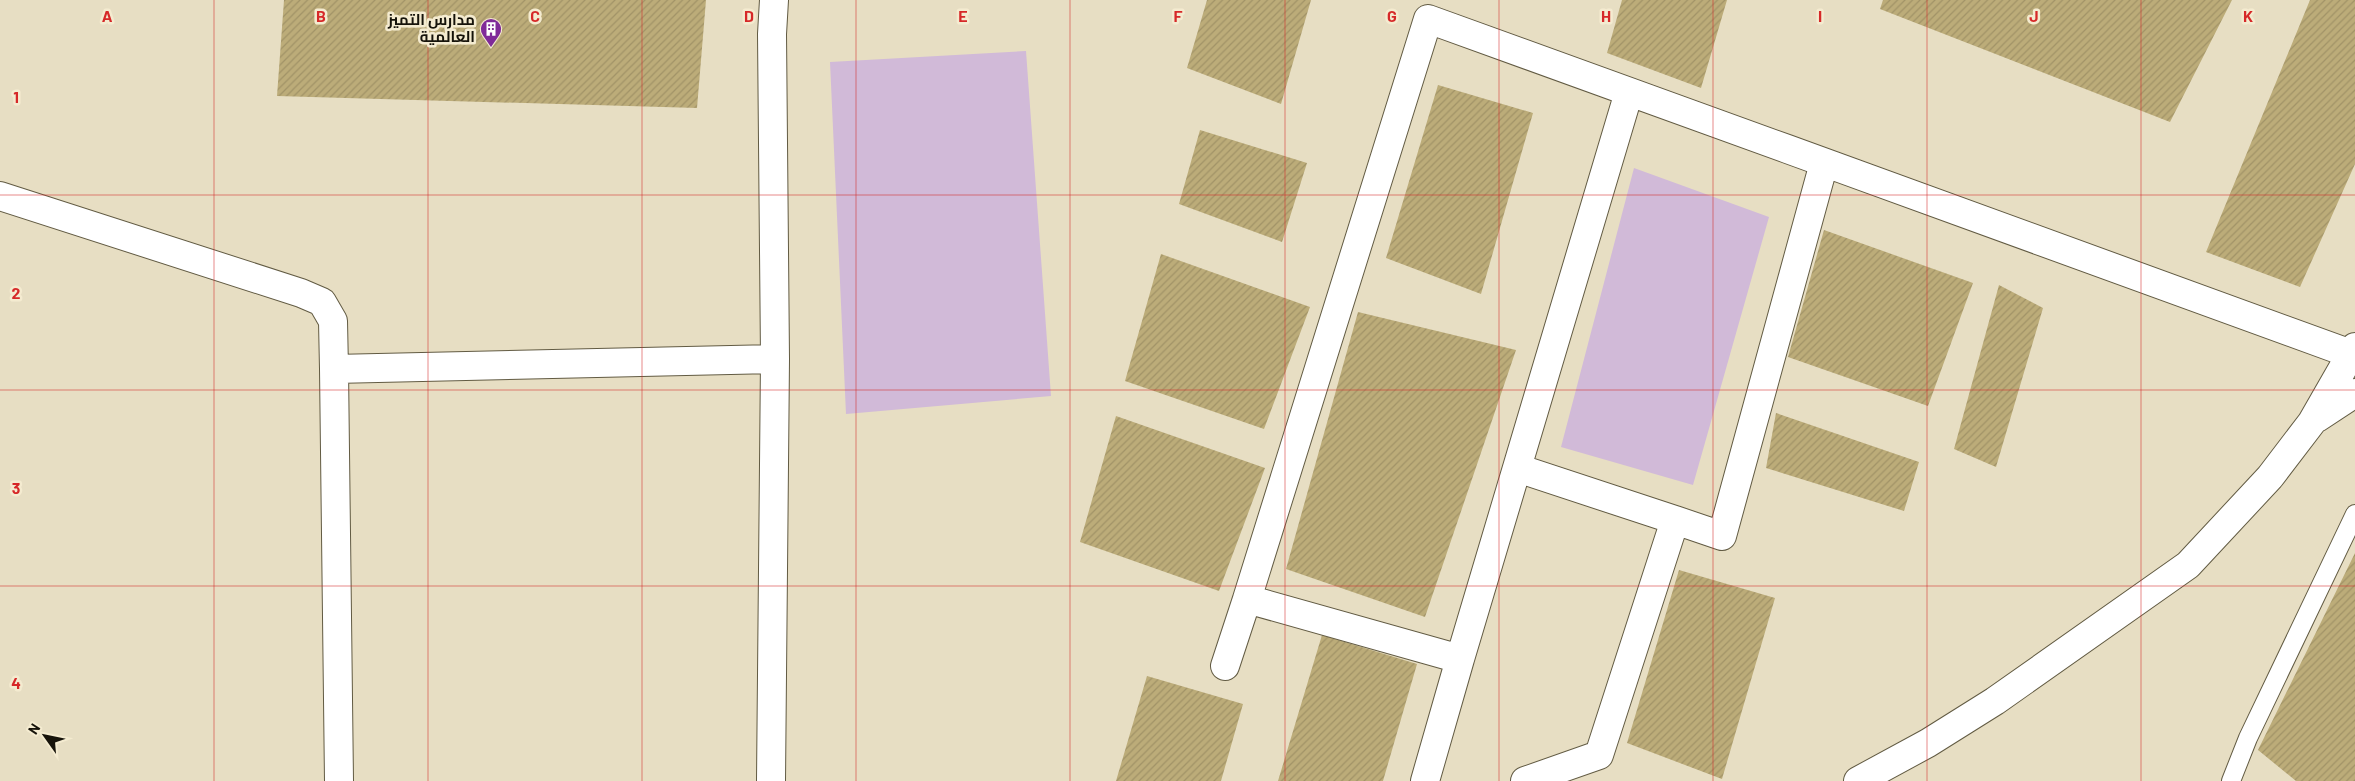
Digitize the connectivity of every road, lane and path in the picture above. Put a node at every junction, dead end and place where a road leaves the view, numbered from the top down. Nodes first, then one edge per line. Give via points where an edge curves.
1 (774, 0) edge
2 (1629, 92) junction
3 (1824, 163) junction
4 (0, 196) edge
5 (2353, 350) edge
6 (775, 359) junction
7 (334, 369) junction
8 (2355, 393) edge
9 (2312, 422) junction
10 (1517, 468) junction
11 (2355, 514) edge
12 (1675, 520) junction
13 (1247, 599) junction
14 (1460, 659) junction
15 (1225, 666) dead end
16 (339, 781) edge
17 (771, 781) edge
18 (1425, 781) edge
19 (1525, 781) edge
20 (1858, 781) edge
21 (2231, 781) edge

1 - 6 street
2 - 3 street
2 - 10 street
2 - 13 street via 1428,19
3 - 5 street
3 - 12 street via 1722,536
4 - 7 street via 322,302 333,321
5 - 9 street
6 - 7 street
6 - 17 street
7 - 16 street
8 - 9 street
9 - 20 street via 2270,477 2188,565 1995,701
10 - 12 street
10 - 14 street
11 - 21 lane via 2248,738
12 - 19 street via 1599,755
13 - 14 street
13 - 15 street
14 - 18 street

